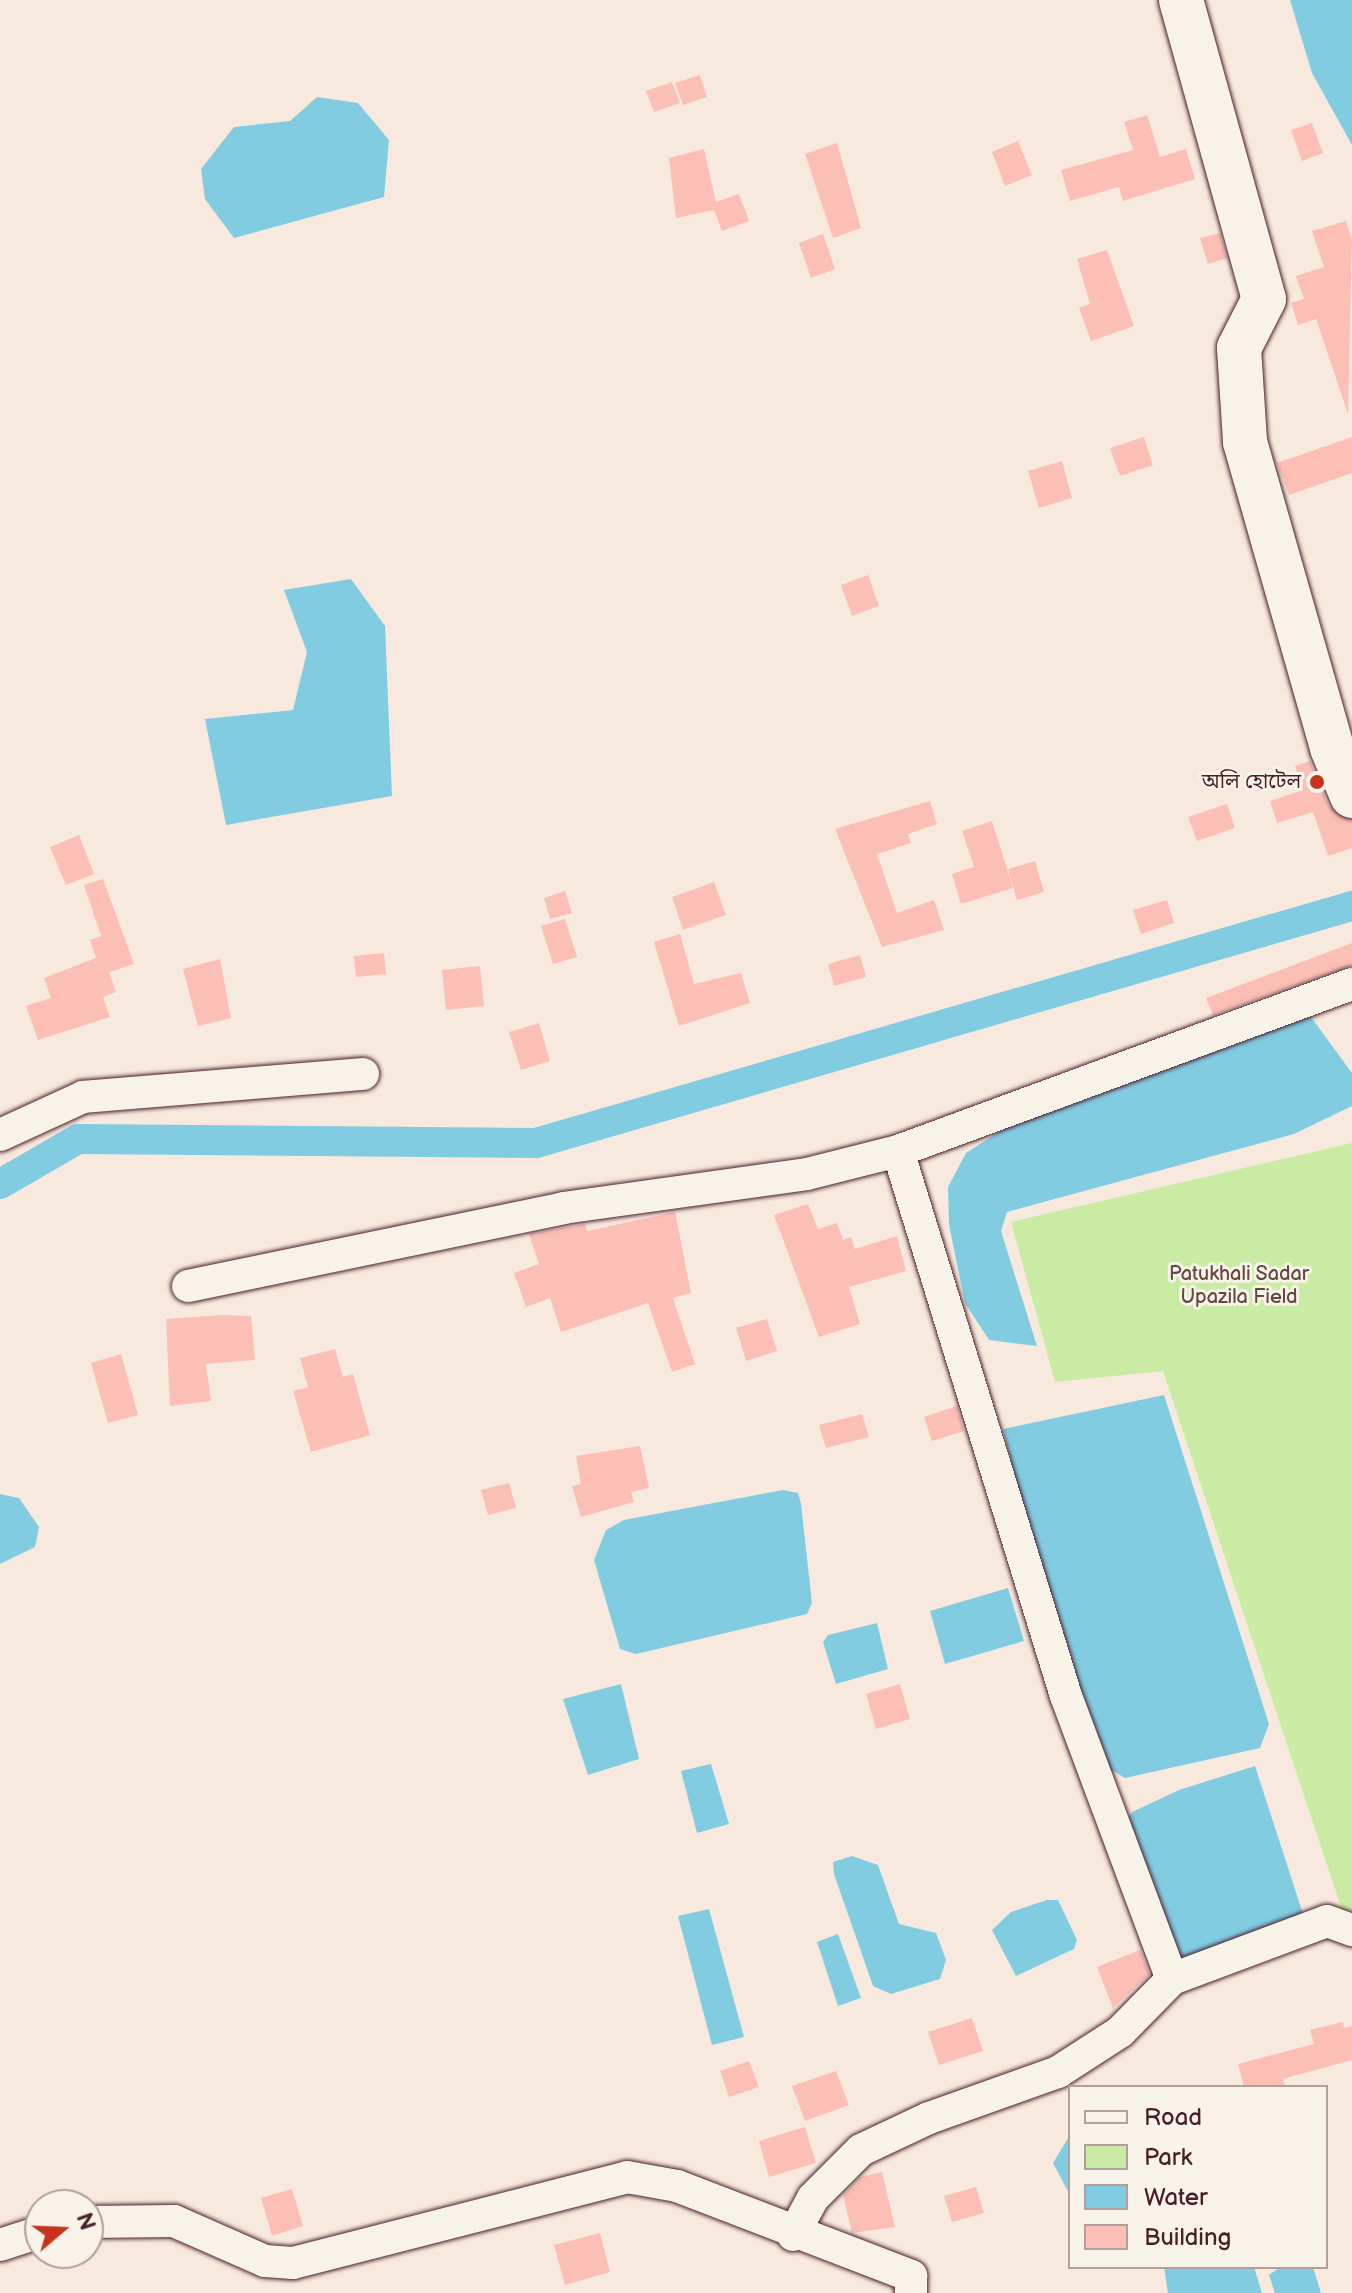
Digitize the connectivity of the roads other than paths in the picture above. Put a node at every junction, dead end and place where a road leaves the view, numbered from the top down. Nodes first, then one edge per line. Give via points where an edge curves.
1 (1181, 0) edge
2 (1352, 796) edge
3 (1352, 984) edge
4 (363, 1074) dead end
5 (0, 1135) edge
6 (898, 1151) junction
7 (188, 1286) dead end
8 (1352, 1930) edge
9 (1172, 1979) junction
10 (104, 2222) edge
11 (793, 2235) junction
12 (24, 2237) edge
13 (0, 2245) edge
14 (911, 2293) edge

1 - 2 street via 1264,299 1239,348 1245,442 1332,748
3 - 6 street
4 - 5 street via 83,1097
6 - 7 street via 807,1174 563,1208
6 - 9 street via 1066,1696
8 - 9 street via 1327,1921
9 - 11 street via 1120,2032 1058,2072 929,2118 861,2150 813,2198
10 - 11 street via 174,2221 265,2261 293,2263 627,2177 677,2186
11 - 14 street via 911,2276
12 - 13 street

